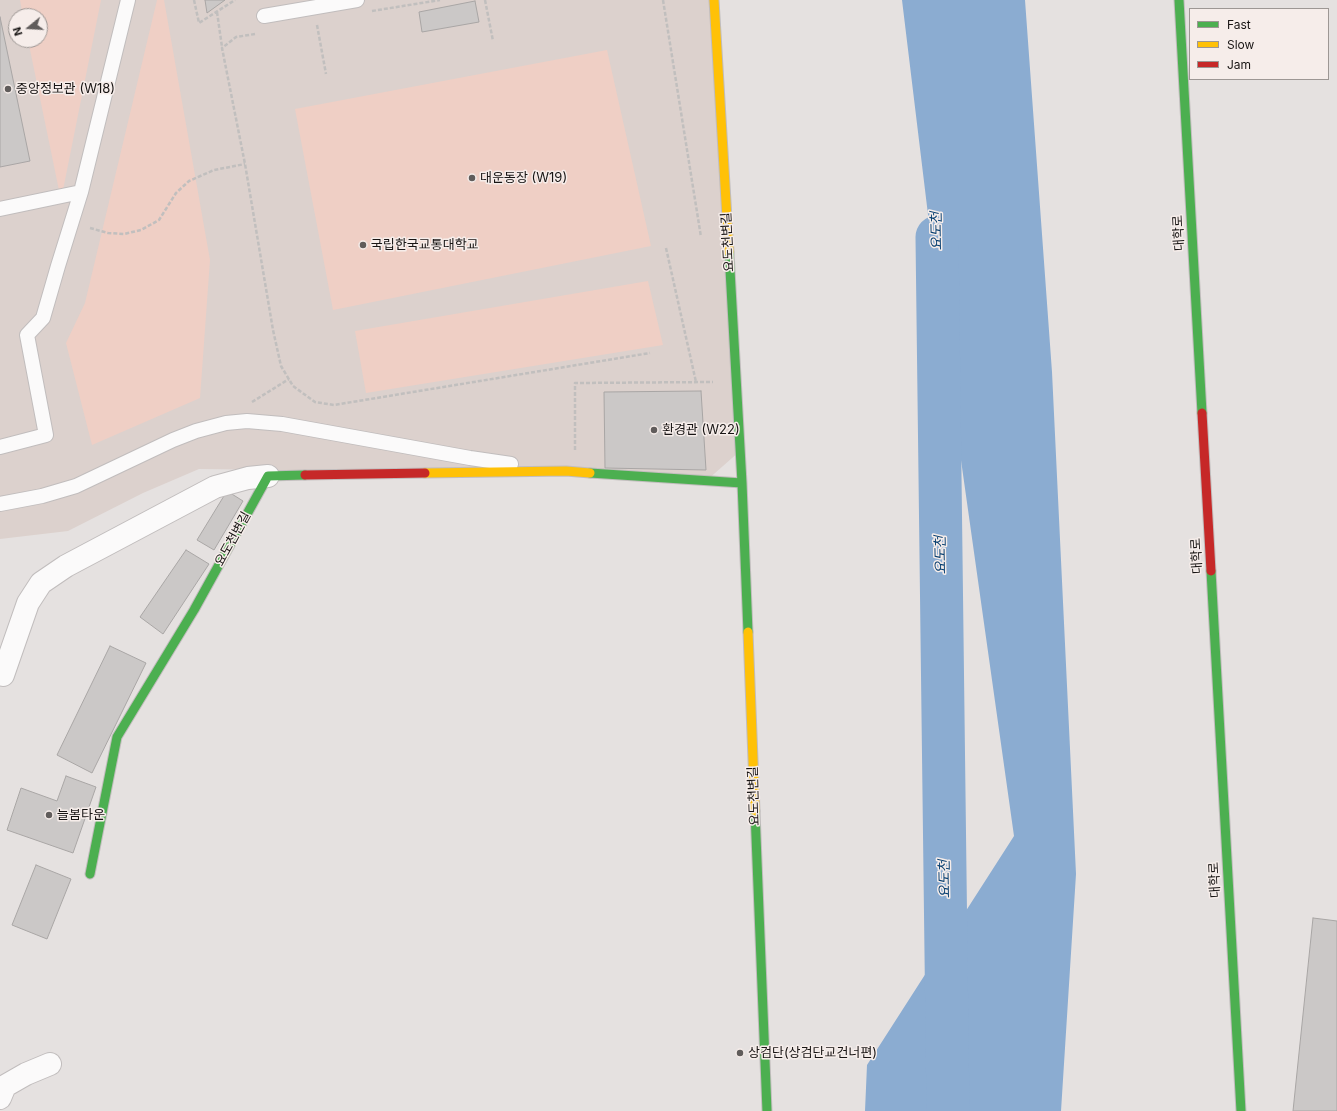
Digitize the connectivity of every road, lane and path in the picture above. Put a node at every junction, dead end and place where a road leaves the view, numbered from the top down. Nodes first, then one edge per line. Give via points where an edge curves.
1 (128, 0) edge
2 (194, 0) edge
3 (235, 0) edge
4 (358, 0) edge
5 (440, 0) edge
6 (485, 0) edge
7 (663, 0) edge
8 (714, 0) edge
9 (1179, 0) edge
10 (217, 12) junction
11 (370, 12) dead end
12 (264, 16) dead end
13 (316, 21) dead end
14 (256, 34) dead end
15 (493, 41) dead end
16 (222, 48) junction
17 (326, 74) dead end
18 (245, 164) junction
19 (81, 192) junction
20 (0, 209) edge
21 (86, 227) dead end
22 (701, 237) dead end
23 (666, 248) dead end
24 (650, 353) dead end
25 (289, 379) junction
26 (696, 382) junction
27 (736, 382) junction
28 (248, 404) dead end
29 (0, 447) edge
30 (570, 472) junction
31 (268, 476) junction
32 (742, 483) junction
33 (0, 504) edge
34 (3, 675) dead end
35 (90, 874) dead end
36 (50, 1064) dead end
37 (0, 1098) edge
38 (767, 1110) edge
39 (1241, 1111) edge

1 - 19 lane
2 - 10 path via 199,23
3 - 10 path
4 - 12 lane
5 - 11 path
6 - 15 path
7 - 22 path
8 - 27 street, 요도천변길
9 - 39 street, 대학로
10 - 16 path
13 - 17 path
14 - 16 path via 236,37
16 - 18 path
18 - 21 path via 214,170 189,181 176,193 159,220 141,230 124,234
18 - 25 path via 273,330 281,366
19 - 20 lane
19 - 29 lane via 43,318 27,336 46,435
23 - 26 path
24 - 25 path via 334,405 315,402 293,386
25 - 28 path
26 - 27 path
26 - 30 path via 575,383
27 - 32 street, 요도천변길
30 - 31 street
30 - 32 street
30 - 33 lane via 470,458 282,424 247,421 226,423 196,431 76,486
31 - 34 street via 248,478 216,487 66,566 41,582 28,603
31 - 35 street, 요도천변길 via 194,610 117,737
32 - 38 street, 요도천변길
36 - 37 street via 5,1086

